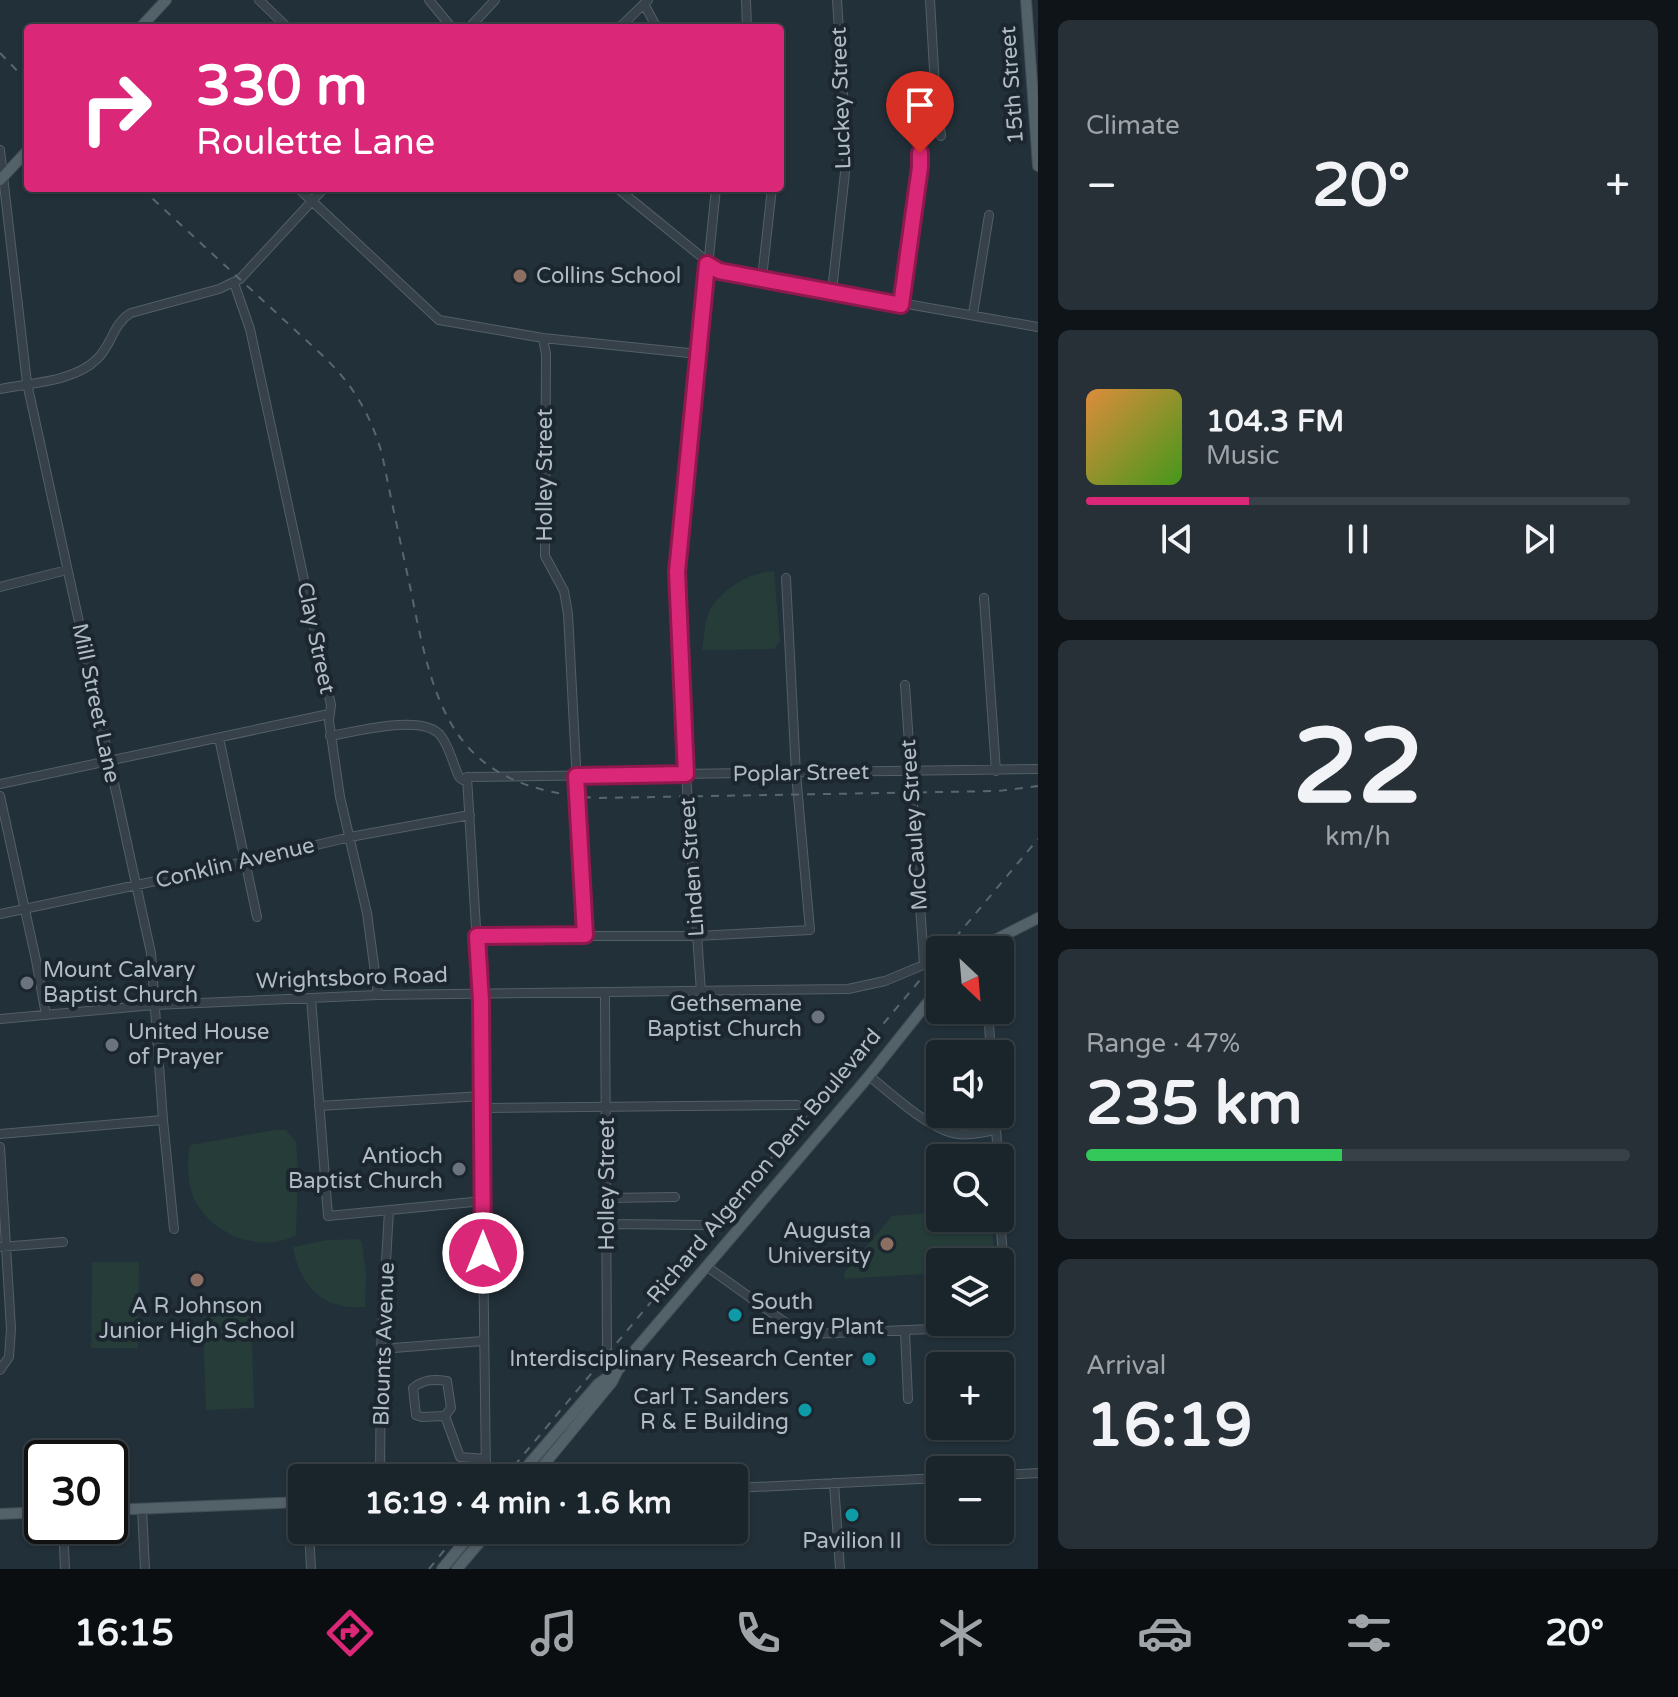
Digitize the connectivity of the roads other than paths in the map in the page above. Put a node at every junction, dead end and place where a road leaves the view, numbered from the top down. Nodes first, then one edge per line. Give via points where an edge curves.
1 (259, 0) edge
2 (429, 0) edge
3 (495, 0) edge
4 (746, 0) edge
5 (837, 0) edge
6 (930, 0) edge
7 (1026, 0) edge
8 (164, 1) edge
9 (646, 2) edge
10 (144, 24) edge
11 (284, 24) edge
12 (449, 24) edge
13 (473, 24) edge
14 (623, 24) edge
15 (655, 24) edge
16 (747, 24) edge
17 (941, 136) dead end
18 (0, 150) edge
19 (920, 153) dead end
20 (24, 154) edge
21 (1038, 166) edge
22 (0, 178) edge
23 (302, 192) edge
24 (320, 192) edge
25 (622, 192) edge
26 (716, 192) edge
27 (772, 192) edge
28 (312, 201) junction
29 (989, 215) dead end
30 (707, 264) junction
31 (762, 278) junction
32 (234, 283) junction
33 (832, 291) junction
34 (901, 305) junction
35 (973, 314) junction
36 (1038, 327) edge
37 (543, 338) junction
38 (699, 354) junction
39 (27, 383) junction
40 (0, 389) edge
41 (67, 570) junction
42 (786, 578) dead end
43 (0, 587) edge
44 (984, 598) dead end
45 (905, 685) dead end
46 (329, 714) junction
47 (330, 736) junction
48 (219, 738) junction
49 (109, 763) junction
50 (1038, 769) edge
51 (910, 771) junction
52 (996, 771) junction
53 (686, 774) junction
54 (796, 774) junction
55 (576, 776) junction
56 (467, 777) junction
57 (0, 784) edge
58 (0, 796) edge
59 (470, 815) junction
60 (350, 837) junction
61 (245, 862) junction
62 (136, 886) junction
63 (24, 908) junction
64 (0, 914) edge
65 (257, 917) dead end
66 (1038, 918) edge
67 (585, 935) junction
68 (477, 936) junction
69 (697, 936) junction
70 (1003, 936) edge
71 (924, 964) joint
72 (701, 992) junction
73 (605, 993) junction
74 (378, 995) junction
75 (480, 995) junction
76 (311, 998) junction
77 (154, 1005) junction
78 (926, 1005) edge
79 (46, 1015) junction
80 (0, 1019) edge
81 (869, 1076) junction
82 (482, 1096) junction
83 (797, 1105) dead end
84 (319, 1106) junction
85 (607, 1106) junction
86 (482, 1108) junction
87 (163, 1120) junction
88 (996, 1130) joint
89 (0, 1134) edge
90 (997, 1144) edge
91 (0, 1147) edge
92 (675, 1197) dead end
93 (607, 1198) junction
94 (483, 1201) junction
95 (389, 1210) junction
96 (607, 1224) junction
97 (703, 1225) dead end
98 (174, 1229) dead end
99 (1001, 1232) edge
100 (63, 1242) dead end
101 (4, 1247) edge
102 (706, 1266) junction
103 (905, 1331) junction
104 (483, 1341) junction
105 (381, 1349) junction
106 (0, 1370) edge
107 (618, 1370) junction
108 (908, 1399) dead end
109 (445, 1416) junction
110 (486, 1459) junction
111 (380, 1464) edge
112 (486, 1464) edge
113 (529, 1464) edge
114 (549, 1464) edge
115 (1038, 1473) edge
116 (1014, 1474) edge
117 (926, 1479) edge
118 (834, 1483) junction
119 (748, 1487) edge
120 (288, 1503) edge
121 (142, 1508) junction
122 (128, 1509) edge
123 (24, 1513) edge
124 (0, 1514) edge
125 (64, 1544) edge
126 (310, 1544) edge
127 (463, 1544) edge
128 (478, 1544) edge
129 (65, 1569) edge
130 (145, 1569) edge
131 (311, 1569) edge
132 (442, 1569) edge
133 (457, 1569) edge
134 (840, 1569) edge

1 - 11 street
2 - 12 street
3 - 13 street
4 - 16 street
5 - 33 street, Luckey Street via 847,154
6 - 17 street
7 - 21 main road, 15th Street
8 - 10 main road
9 - 14 street
9 - 15 street
18 - 22 street, Mill Street Lane
19 - 34 street
20 - 22 main road
22 - 39 street, Mill Street Lane
23 - 28 street
24 - 28 street
25 - 30 street
26 - 30 street, Linden Street
27 - 31 street
28 - 32 street
28 - 37 street via 439,320
29 - 35 street
30 - 31 street
30 - 38 street, Linden Street
31 - 33 street
32 - 39 street via 131,313 93,363 72,374
32 - 46 street, Clay Street via 250,329
33 - 34 street
34 - 35 street
35 - 36 street
37 - 38 street
37 - 55 street, Holley Street via 545,556 564,591 568,614
38 - 53 street, Linden Street via 677,572
39 - 40 street
39 - 41 street, Mill Street Lane
41 - 43 street
41 - 49 street, Mill Street Lane
42 - 54 street
44 - 52 street
45 - 51 street, McCauley Street
46 - 47 street, Clay Street
46 - 48 street
47 - 56 street via 404,725 429,728 440,734 459,777
47 - 60 street, Clay Street
48 - 49 street
48 - 61 street
49 - 57 street
49 - 62 street, Mill Street Lane
50 - 52 street, Poplar Street
51 - 52 street, Poplar Street
51 - 54 street, Poplar Street
51 - 71 street, McCauley Street
53 - 54 street, Poplar Street
53 - 55 street, Poplar Street
53 - 69 street, Linden Street
54 - 69 street via 810,930
55 - 56 street, Poplar Street
55 - 67 street, Holley Street
56 - 59 street
58 - 63 street
59 - 60 street, Conklin Avenue
59 - 68 street
60 - 61 street, Conklin Avenue
60 - 74 street, Clay Street
61 - 62 street, Conklin Avenue
61 - 65 street
62 - 63 street, Conklin Avenue
62 - 77 street, Mill Street Lane via 151,953
63 - 64 street, Conklin Avenue
63 - 79 street
66 - 70 main road
67 - 68 street
67 - 69 street
68 - 75 street
69 - 72 street, Linden Street
71 - 72 street, Wrightsboro Road via 848,989
72 - 73 street, Wrightsboro Road
73 - 75 street, Wrightsboro Road
73 - 85 street, Holley Street
74 - 75 street, Wrightsboro Road
74 - 76 street, Wrightsboro Road
75 - 82 street
76 - 77 street, Wrightsboro Road
76 - 84 street
77 - 79 street, Wrightsboro Road
77 - 87 street, Mill Street Lane
78 - 81 main road, Richard Algernon Dent Boulevard
79 - 80 street, Wrightsboro Road
81 - 88 street via 947,1132
81 - 102 main road, Richard Algernon Dent Boulevard
82 - 84 street
82 - 86 street
83 - 85 street
84 - 95 street via 328,1216
85 - 86 street
85 - 93 street, Holley Street
86 - 94 street
87 - 89 street
87 - 98 street, Mill Street Lane
88 - 90 street
91 - 101 street
92 - 93 street
93 - 96 street, Holley Street
94 - 95 street
94 - 104 street
95 - 105 street, Blounts Avenue
96 - 97 street
96 - 107 street, Holley Street via 607,1355
99 - 103 street via 1008,1324
100 - 101 street
101 - 106 street via 11,1347
102 - 103 street via 803,1332
102 - 107 main road, Richard Algernon Dent Boulevard
103 - 108 street
104 - 105 street
104 - 110 street
105 - 111 street, Blounts Avenue
107 - 113 main road via 598,1384
107 - 114 main road
109 - 109 street via 451,1408 447,1381 421,1382 413,1388 416,1415
109 - 110 street via 460,1457
110 - 112 street
115 - 116 street
117 - 118 street
118 - 119 street
118 - 134 street
120 - 121 main road
121 - 122 main road
121 - 130 street
123 - 124 main road
125 - 129 street
126 - 131 street
127 - 132 main road
128 - 133 main road

